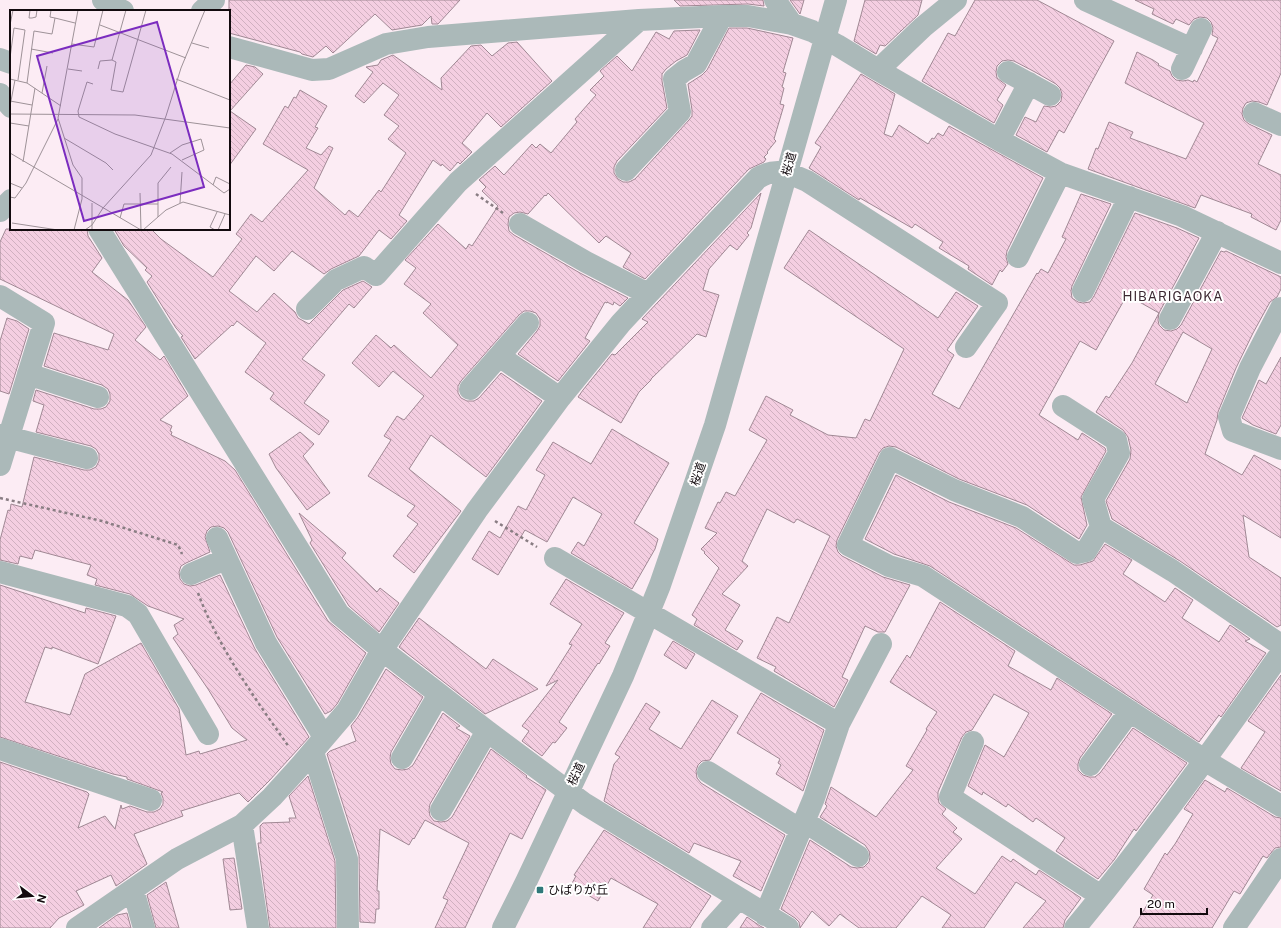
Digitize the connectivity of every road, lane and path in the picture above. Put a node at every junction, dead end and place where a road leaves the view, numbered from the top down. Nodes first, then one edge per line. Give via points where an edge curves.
1 (103, 0) edge
2 (214, 0) edge
3 (775, 0) edge
4 (836, 0) edge
5 (956, 0) edge
6 (1085, 0) edge
7 (121, 10) edge
8 (203, 10) edge
9 (722, 16) junction
10 (639, 20) junction
11 (792, 24) junction
12 (1202, 29) dead end
13 (825, 39) junction
14 (230, 47) edge
15 (1192, 49) junction
16 (0, 59) edge
17 (10, 63) edge
18 (1182, 69) dead end
19 (878, 70) junction
20 (1008, 72) dead end
21 (1029, 83) junction
22 (0, 94) edge
23 (1050, 95) dead end
24 (10, 106) edge
25 (1254, 113) dead end
26 (1279, 118) edge
27 (999, 140) junction
28 (626, 170) dead end
29 (786, 173) junction
30 (1060, 173) junction
31 (458, 182) junction
32 (1129, 197) junction
33 (10, 201) edge
34 (0, 211) edge
35 (520, 224) joint
36 (100, 230) edge
37 (1217, 232) junction
38 (1018, 257) dead end
39 (1281, 264) edge
40 (1083, 291) dead end
41 (648, 294) junction
42 (0, 296) edge
43 (1281, 308) edge
44 (307, 309) dead end
45 (1170, 319) dead end
46 (528, 323) dead end
47 (966, 347) dead end
48 (499, 356) junction
49 (28, 374) junction
50 (470, 389) dead end
51 (98, 397) dead end
52 (560, 398) junction
53 (1063, 406) dead end
54 (4, 436) edge
55 (1281, 449) edge
56 (87, 458) dead end
57 (0, 465) edge
58 (0, 498) edge
59 (477, 510) junction
60 (1101, 527) junction
61 (217, 538) dead end
62 (555, 558) joint
63 (226, 559) junction
64 (0, 572) edge
65 (192, 574) junction
66 (649, 612) junction
67 (881, 644) dead end
68 (1281, 645) edge
69 (382, 650) junction
70 (1281, 653) edge
71 (439, 694) junction
72 (1130, 711) junction
73 (840, 724) junction
74 (487, 731) junction
75 (208, 734) dead end
76 (974, 742) dead end
77 (0, 749) edge
78 (313, 751) junction
79 (402, 758) dead end
80 (1206, 761) junction
81 (1090, 765) dead end
82 (708, 772) dead end
83 (569, 790) junction
84 (151, 800) dead end
85 (1281, 806) edge
86 (441, 810) dead end
87 (242, 825) junction
88 (803, 826) junction
89 (858, 856) dead end
90 (1281, 859) edge
91 (133, 890) junction
92 (1101, 896) junction
93 (739, 898) junction
94 (766, 915) junction
95 (87, 925) edge
96 (144, 928) edge
97 (258, 928) edge
98 (348, 928) edge
99 (503, 928) edge
100 (712, 928) edge
101 (788, 928) edge
102 (1075, 928) edge
103 (1234, 928) edge

1 - 7 street
2 - 8 street
3 - 11 street
4 - 13 street, 桜道
5 - 19 street
6 - 15 street
9 - 10 street
9 - 11 street via 748,16
9 - 28 street via 696,64 674,79 680,112
10 - 14 street via 428,37 386,44 329,69 312,70
10 - 31 street
11 - 13 street
12 - 15 street
13 - 19 street
13 - 29 street, 桜道
15 - 18 street
16 - 17 street
19 - 27 street
20 - 21 street
21 - 23 street
21 - 27 street
22 - 24 street
25 - 26 street
27 - 30 street
29 - 41 street via 767,173 758,178
29 - 47 street via 807,180 997,303
29 - 66 street, 桜道 via 715,425
30 - 32 street
30 - 38 street
31 - 35 path
31 - 44 street via 376,275 364,267 336,280
32 - 37 street
32 - 40 street
33 - 34 street
35 - 41 street
36 - 69 street via 339,614
37 - 39 street
37 - 45 street
41 - 52 street
42 - 49 street via 44,323
43 - 55 street via 1250,368 1229,417 1233,431
46 - 48 street
48 - 50 street
48 - 52 street
49 - 51 street
49 - 54 street
52 - 59 street
53 - 60 street via 1116,440 1119,453 1092,499
54 - 56 street
54 - 57 street
58 - 65 path via 102,522 178,545
59 - 62 path
59 - 69 street
60 - 68 street via 1173,571
60 - 72 street via 1086,552 1077,553 1022,517 954,490 890,458 848,545 889,566 923,576
61 - 63 street
62 - 66 street
63 - 65 street
63 - 78 street
64 - 75 street via 127,606 138,614
65 - 78 path via 205,611 230,657 270,720
66 - 73 street
66 - 83 street, 桜道 via 623,676
67 - 73 street
69 - 71 street
69 - 78 street via 347,711
70 - 80 street
71 - 74 street
71 - 79 street
72 - 80 street
72 - 81 street
73 - 88 street
74 - 83 street
74 - 86 street
76 - 92 street via 950,797
77 - 84 street
78 - 87 street via 272,797
78 - 98 street via 347,859
80 - 85 street
80 - 92 street
82 - 88 street
83 - 93 street via 586,804
83 - 99 street, 桜道
87 - 91 street via 177,859
87 - 97 street
88 - 89 street
88 - 94 street
90 - 103 street
91 - 95 street
91 - 96 street
92 - 102 street
93 - 94 street
93 - 100 street
94 - 101 street

